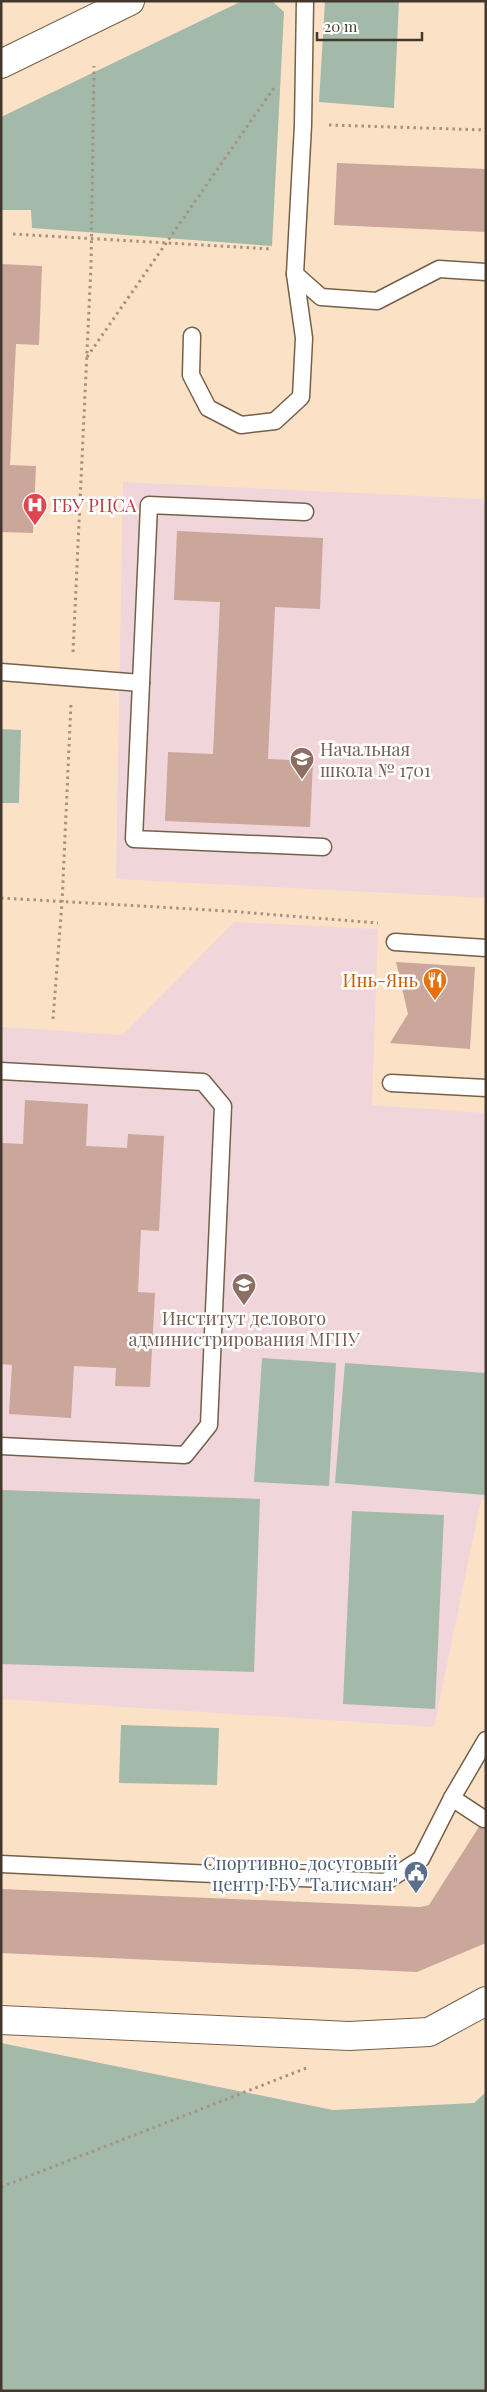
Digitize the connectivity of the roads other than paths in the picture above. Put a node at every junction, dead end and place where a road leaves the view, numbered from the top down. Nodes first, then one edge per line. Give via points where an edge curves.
1 (130, 1) edge
2 (305, 1) edge
3 (1, 64) edge
4 (486, 272) edge
5 (295, 274) junction
6 (192, 336) dead end
7 (305, 512) dead end
8 (1, 672) edge
9 (141, 683) junction
10 (323, 847) dead end
11 (394, 942) road end
12 (486, 948) edge
13 (1, 1071) edge
14 (391, 1083) dead end
15 (486, 1088) edge
16 (1, 1446) edge
17 (486, 1740) edge
18 (452, 1798) junction
19 (484, 1818) dead end
20 (1, 1864) edge
21 (486, 2001) edge
22 (1, 2020) edge

1 - 3 street
2 - 5 lane via 303,125
4 - 5 lane via 439,269 377,301 321,297
5 - 6 lane via 304,338 301,397 275,421 241,425 208,408 191,376
7 - 9 lane via 149,505
8 - 9 lane
9 - 10 lane via 134,839
11 - 12 lane
13 - 16 lane via 203,1082 223,1106 209,1426 185,1455
14 - 15 lane
17 - 18 lane
18 - 19 lane
18 - 20 lane via 421,1859 385,1882
21 - 22 street via 429,2032 349,2036

